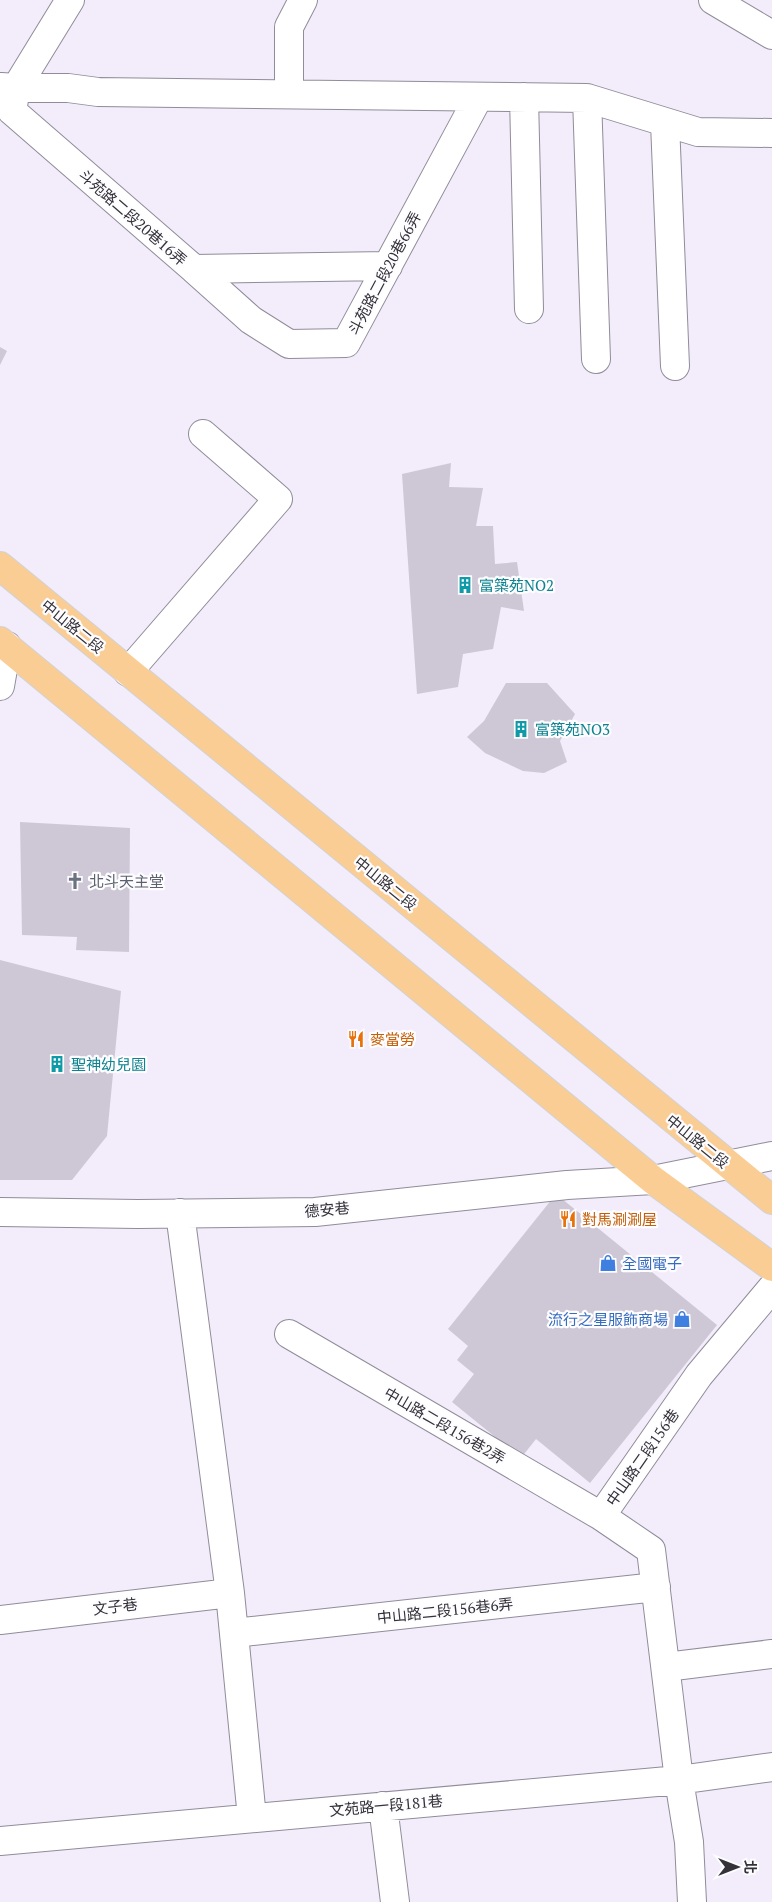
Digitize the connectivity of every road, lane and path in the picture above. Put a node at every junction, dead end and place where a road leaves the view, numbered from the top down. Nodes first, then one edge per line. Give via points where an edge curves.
1 (70, 0) edge
2 (303, 0) edge
3 (713, 0) edge
4 (769, 26) edge
5 (8, 88) edge
6 (289, 94) junction
7 (524, 97) junction
8 (478, 98) junction
9 (587, 98) junction
10 (665, 123) junction
11 (772, 133) edge
12 (388, 266) junction
13 (194, 270) junction
14 (529, 309) dead end
15 (596, 359) dead end
16 (675, 366) dead end
17 (203, 434) dead end
18 (0, 566) edge
19 (3, 643) edge
20 (128, 672) junction
21 (0, 686) edge
22 (772, 1156) edge
23 (728, 1165) junction
24 (654, 1180) junction
25 (772, 1200) edge
26 (0, 1212) edge
27 (180, 1213) junction
28 (772, 1267) edge
29 (772, 1288) edge
30 (289, 1334) dead end
31 (601, 1516) junction
32 (656, 1587) junction
33 (230, 1593) junction
34 (0, 1620) edge
35 (234, 1633) junction
36 (772, 1654) edge
37 (666, 1667) junction
38 (772, 1767) edge
39 (679, 1780) junction
40 (383, 1806) junction
41 (252, 1818) junction
42 (0, 1841) edge
43 (395, 1902) edge
44 (692, 1902) edge

1 - 5 street
2 - 6 street via 289,27
3 - 4 street
5 - 6 street
5 - 13 street, 斗苑路二段20巷16弄 via 12,111
6 - 8 street
7 - 8 street
7 - 9 street
7 - 14 street
8 - 12 street, 斗苑路二段20巷66弄
9 - 10 street
9 - 15 street
10 - 11 street via 698,132
10 - 16 street
12 - 13 street, 斗苑路二段20巷16弄
12 - 13 street, 斗苑路二段20巷66弄 via 346,343 336,344 289,344 251,320
17 - 20 street via 278,499
18 - 20 main road, 中山路二段
19 - 21 street
19 - 24 main road
20 - 23 main road, 中山路二段
22 - 23 street, 德安巷
23 - 24 street, 德安巷
23 - 25 main road, 中山路二段
24 - 27 street, 德安巷 via 567,1185 314,1212
24 - 28 main road
26 - 27 street, 德安巷
27 - 33 street
29 - 31 street, 中山路二段156巷 via 699,1375
30 - 31 street, 中山路二段156巷2弄
31 - 32 street, 中山路二段156巷 via 651,1550
32 - 35 street, 中山路二段156巷6弄
32 - 37 street, 中山路二段156巷
33 - 34 street, 文子巷
33 - 35 street
35 - 41 street
36 - 37 street
37 - 39 street, 中山路二段156巷
38 - 39 street, 文苑路一段181巷
39 - 40 street, 文苑路一段181巷
39 - 44 street, 中山路二段156巷 via 689,1842
40 - 41 street, 文苑路一段181巷
40 - 43 street
41 - 42 street, 文苑路一段181巷

